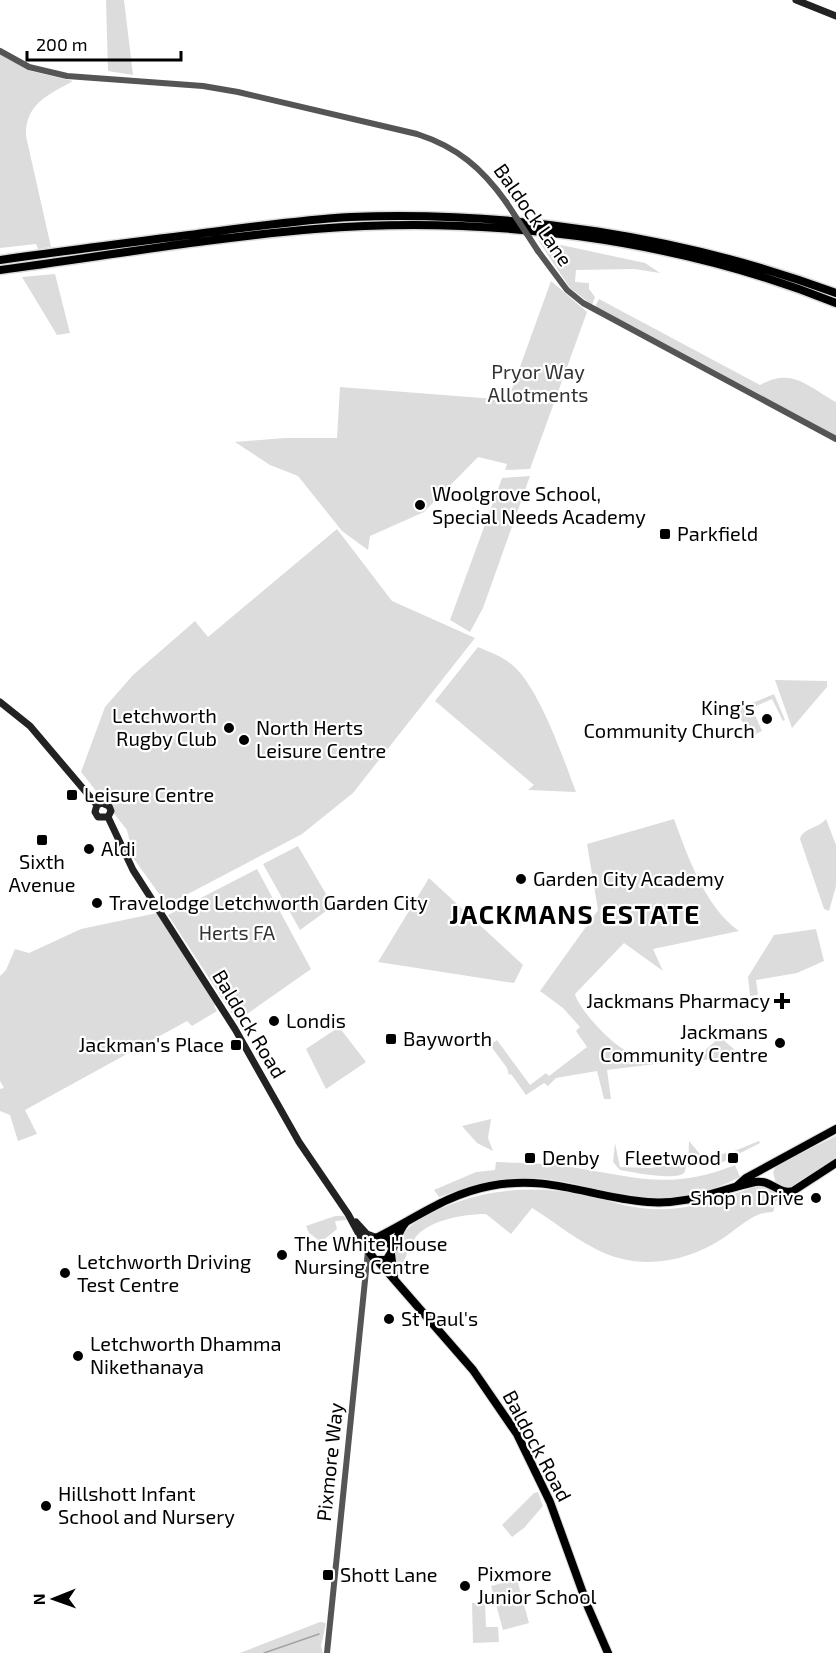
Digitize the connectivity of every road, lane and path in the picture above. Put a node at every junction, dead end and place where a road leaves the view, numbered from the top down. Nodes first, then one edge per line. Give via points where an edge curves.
1 (796, 0) edge
2 (836, 16) edge
3 (0, 51) edge
4 (0, 260) edge
5 (0, 270) edge
6 (836, 293) edge
7 (836, 303) edge
8 (836, 439) edge
9 (0, 702) edge
10 (836, 1129) edge
11 (836, 1163) edge
12 (770, 1166) junction
13 (772, 1184) junction
14 (737, 1186) junction
15 (348, 1214) junction
16 (407, 1221) junction
17 (377, 1237) junction
18 (368, 1250) junction
19 (391, 1250) junction
20 (376, 1260) junction
21 (366, 1274) junction
22 (395, 1280) junction
23 (327, 1653) edge
24 (608, 1653) edge

1 - 2 main road
3 - 8 street, Baldock Lane, bridge via 29,66 67,76 238,92 443,143 471,161 506,202 567,290 583,303
4 - 6 highway via 280,223 382,216 456,217 531,222 639,238 719,256
5 - 7 highway via 315,229 448,226 557,235 645,249 716,265
9 - 15 main road, Baldock Road via 30,726 97,805 109,806 108,817 133,870 235,1029 304,1151
10 - 12 main road
11 - 13 main road via 787,1193
12 - 13 main road
12 - 14 main road
13 - 14 main road via 763,1181
14 - 16 main road via 709,1197 668,1203 620,1199 569,1186 518,1182 470,1190
15 - 17 main road, Baldock Road via 362,1230
15 - 18 main road, Baldock Road
16 - 17 main road
16 - 19 main road via 396,1234
17 - 18 main road
17 - 19 main road via 387,1239
18 - 20 main road
18 - 21 street, Pixmore Way
19 - 20 main road via 386,1260
19 - 22 main road
20 - 21 street, Pixmore Way
20 - 22 main road, Baldock Road
21 - 23 street, Pixmore Way
22 - 24 main road, Baldock Road via 473,1370 517,1434 549,1499

